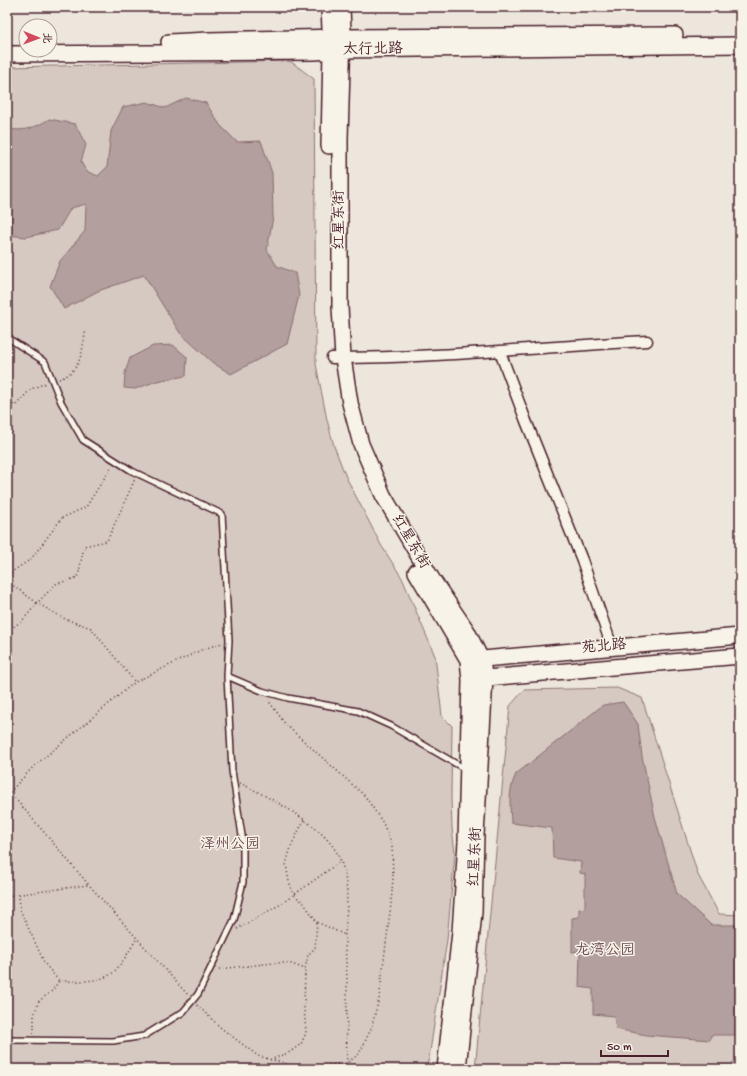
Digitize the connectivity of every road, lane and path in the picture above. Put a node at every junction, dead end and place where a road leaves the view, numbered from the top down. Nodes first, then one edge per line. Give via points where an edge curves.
1 (329, 7) edge
2 (342, 7) edge
3 (740, 35) edge
4 (58, 44) edge
5 (336, 44) junction
6 (7, 45) edge
7 (18, 45) edge
8 (740, 45) edge
9 (7, 54) edge
10 (7, 334) edge
11 (647, 341) dead end
12 (500, 352) junction
13 (337, 358) junction
14 (115, 461) junction
15 (137, 474) junction
16 (7, 575) edge
17 (7, 581) edge
18 (38, 603) junction
19 (7, 631) edge
20 (740, 636) edge
21 (229, 640) junction
22 (612, 647) junction
23 (740, 656) edge
24 (475, 659) junction
25 (227, 676) junction
26 (478, 679) junction
27 (135, 682) junction
28 (262, 691) junction
29 (468, 770) junction
30 (233, 780) junction
31 (7, 789) edge
32 (10, 792) junction
33 (7, 795) edge
34 (304, 820) junction
35 (341, 861) junction
36 (89, 884) junction
37 (19, 894) junction
38 (294, 894) junction
39 (7, 896) edge
40 (317, 922) junction
41 (227, 935) junction
42 (346, 935) junction
43 (137, 938) junction
44 (305, 969) junction
45 (210, 970) junction
46 (59, 981) junction
47 (192, 1001) junction
48 (7, 1040) edge
49 (34, 1041) junction
50 (270, 1060) junction
51 (346, 1063) junction
52 (445, 1069) edge
53 (458, 1069) edge

1 - 5 main road, 红星东街
2 - 5 main road, 红星东街
3 - 5 main road, 太行北路
4 - 5 main road, 太行北路
5 - 8 main road, 太行北路
5 - 9 main road, 太行北路 via 237,53
5 - 13 main road, 红星东街 via 330,290
6 - 7 main road
10 - 14 lane via 11,340 45,362 61,402 84,440
11 - 12 street
12 - 13 street
12 - 22 street via 582,560
13 - 24 main road, 红星东街 via 361,444 382,495 432,579 467,631
14 - 15 lane
14 - 16 path via 86,507 62,518 30,559
15 - 18 path via 107,541 84,546 78,578 56,584
15 - 21 lane via 222,514
17 - 18 path
18 - 19 path via 22,621
18 - 27 path via 65,619 91,628
20 - 22 main road, 苑北路
21 - 25 lane
21 - 27 path via 201,650
22 - 24 main road, 苑北路
23 - 26 main road, 苑北路
24 - 26 main road, 红星东街
25 - 28 lane
25 - 30 lane
26 - 29 main road, 红星东街
26 - 53 main road, 红星东街 via 474,912
27 - 32 path via 33,767
28 - 29 lane via 358,711 391,726
28 - 51 path via 286,725 365,796 383,823 392,845 391,904 379,1000 371,1029 362,1048
29 - 52 main road, 红星东街 via 460,932
30 - 34 path via 266,796
30 - 41 lane via 243,842 243,882 234,920
31 - 32 path
32 - 33 path
32 - 36 path
34 - 35 path via 327,839
34 - 38 path via 292,844 286,864
35 - 38 path
35 - 42 path via 348,897
36 - 37 path
36 - 43 path
37 - 39 path
37 - 46 path via 20,910 45,964
38 - 40 path
38 - 41 path
40 - 42 path
40 - 44 path via 315,948 308,955
41 - 45 lane
42 - 51 path
43 - 46 path via 111,974 91,981
43 - 47 path
44 - 45 path via 289,963 274,963
44 - 50 path via 306,1033 301,1044 290,1052
45 - 47 lane
46 - 49 path via 52,991 39,1001 34,1015
47 - 49 lane via 183,1012 144,1036 113,1041
47 - 50 path via 244,1046 258,1056
48 - 49 lane
50 - 51 path via 295,1066 318,1067

